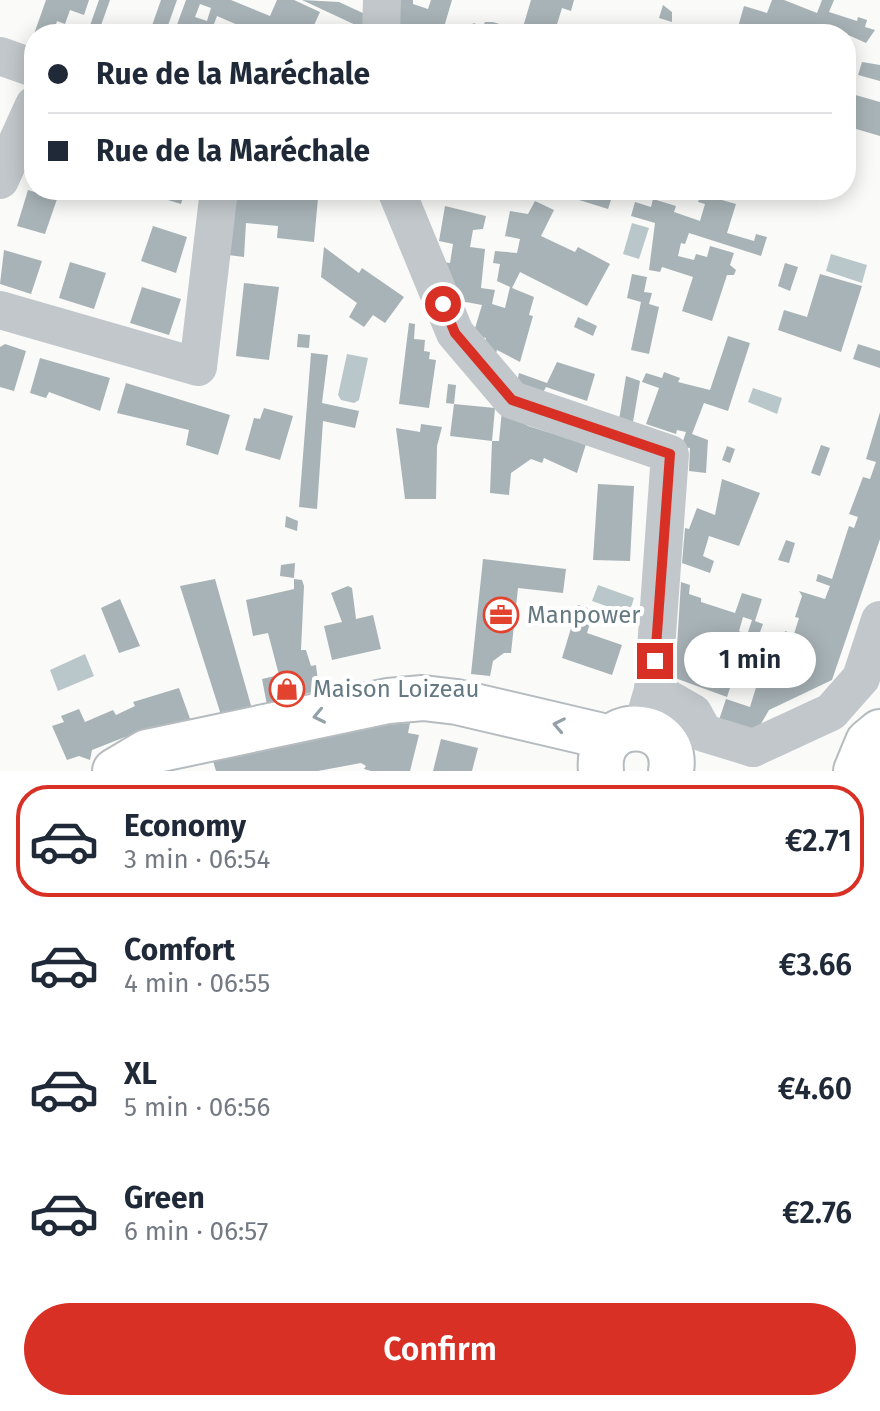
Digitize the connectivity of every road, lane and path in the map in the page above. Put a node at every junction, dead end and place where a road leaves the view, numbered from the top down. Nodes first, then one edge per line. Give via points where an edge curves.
1 (382, 0) edge
2 (381, 24) edge
3 (0, 56) edge
4 (24, 64) edge
5 (24, 127) edge
6 (0, 180) edge
7 (218, 200) edge
8 (400, 200) edge
9 (0, 310) edge
10 (880, 620) edge
11 (880, 732) edge
12 (651, 747) edge
13 (750, 759) edge
14 (115, 771) edge
15 (856, 771) edge

1 - 2 street
3 - 4 street
5 - 6 street
7 - 9 street via 198,367
8 - 12 street via 455,333 512,400 670,454
10 - 13 street via 861,678 831,712
11 - 15 main road via 868,742
12 - 13 street via 693,713 704,733
12 -> 14 main road via 423,698 147,752

